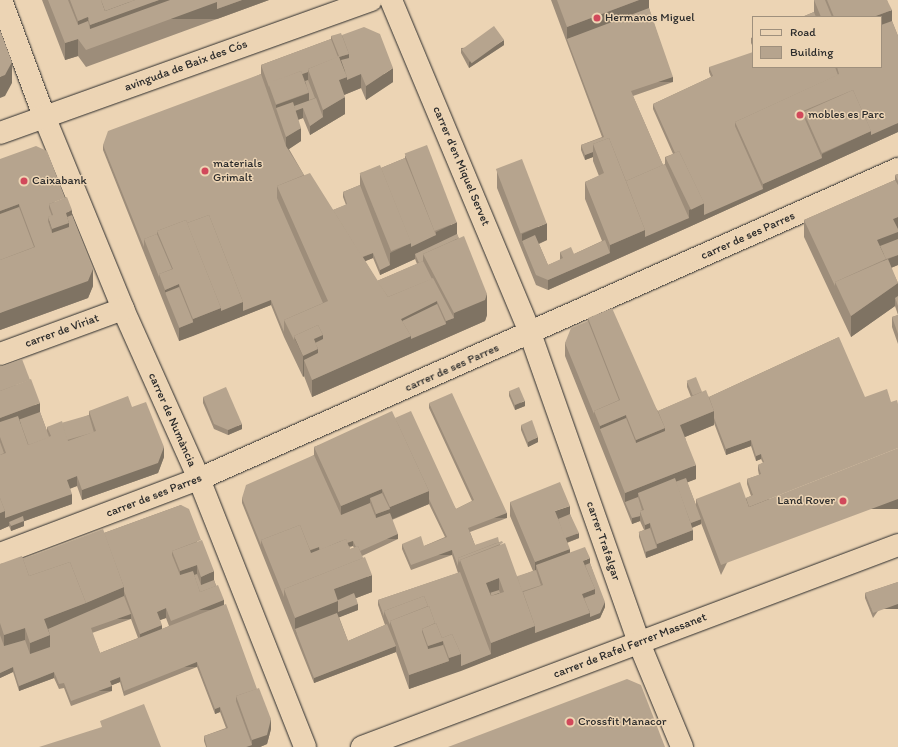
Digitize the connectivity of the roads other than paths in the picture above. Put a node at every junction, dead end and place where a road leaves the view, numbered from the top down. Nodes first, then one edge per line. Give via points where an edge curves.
1 (0, 0) edge
2 (371, 0) edge
3 (391, 0) edge
4 (44, 116) junction
5 (0, 133) edge
6 (898, 169) edge
7 (123, 309) junction
8 (530, 333) junction
9 (0, 354) edge
10 (199, 480) junction
11 (898, 545) edge
12 (0, 554) edge
13 (638, 643) junction
14 (305, 747) edge
15 (362, 747) edge
16 (682, 747) edge

1 - 4 street, carrer de Numància
2 - 4 street, avinguda de Baix des Cós
3 - 8 street, carrer d'en Miquel Servet
4 - 5 street, avinguda de Baix des Cós
4 - 7 street, carrer de Numància
6 - 8 street, carrer de ses Parres
7 - 9 street, carrer de Viriat
7 - 10 street, carrer de Numància
8 - 10 street, carrer de ses Parres
8 - 13 street, carrer Trafalgar
10 - 12 street, carrer de ses Parres
10 - 14 street, carrer de Numància
11 - 13 street, carrer de Rafel Ferrer Massanet
13 - 15 street, carrer de Rafel Ferrer Massanet
13 - 16 street, carrer Trafalgar

